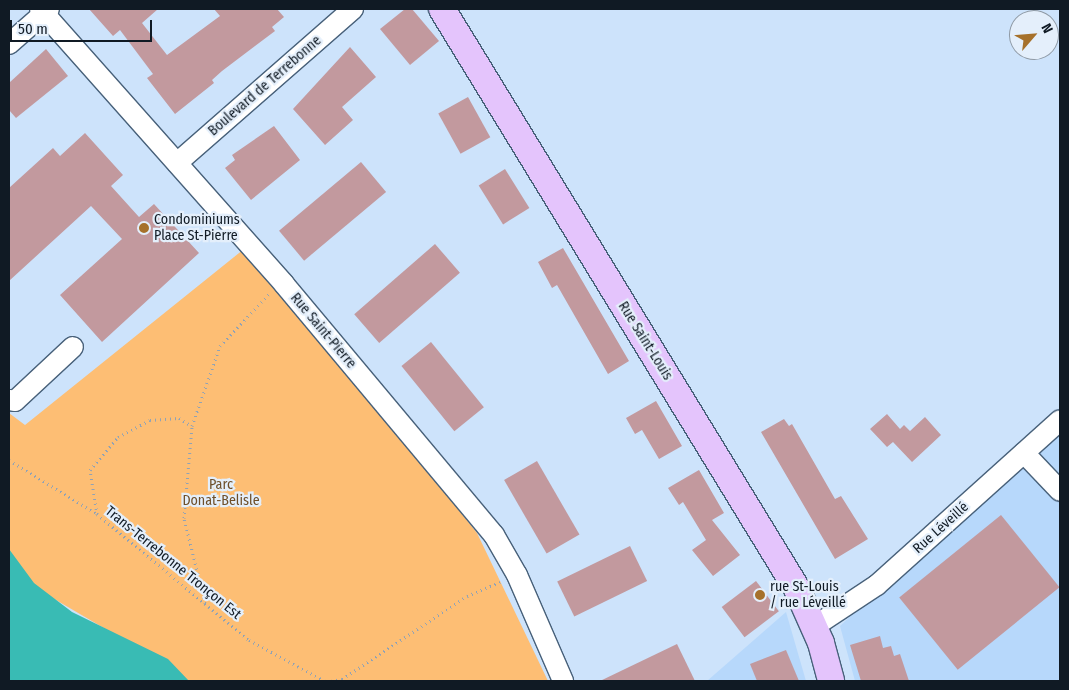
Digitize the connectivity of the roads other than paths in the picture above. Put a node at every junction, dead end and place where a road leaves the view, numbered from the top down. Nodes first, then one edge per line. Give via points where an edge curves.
1 (353, 9) edge
2 (442, 9) edge
3 (45, 10) edge
4 (9, 44) edge
5 (177, 163) junction
6 (72, 347) dead end
7 (9, 400) edge
8 (1060, 420) edge
9 (1024, 453) junction
10 (1060, 491) edge
11 (815, 626) junction
12 (563, 681) edge
13 (831, 681) edge

1 - 5 street, Boulevard de Terrebonne
2 - 11 main road, Rue Saint-Louis via 797,588
3 - 4 street
3 - 5 street, Rue Saint-Pierre
5 - 12 street, Rue Saint-Pierre via 284,284 494,535 517,575
6 - 7 street via 15,401
8 - 9 street, Rue Léveillé
9 - 10 street
9 - 11 street, Rue Léveillé via 877,585
11 - 13 main road, Rue Saint-Louis

